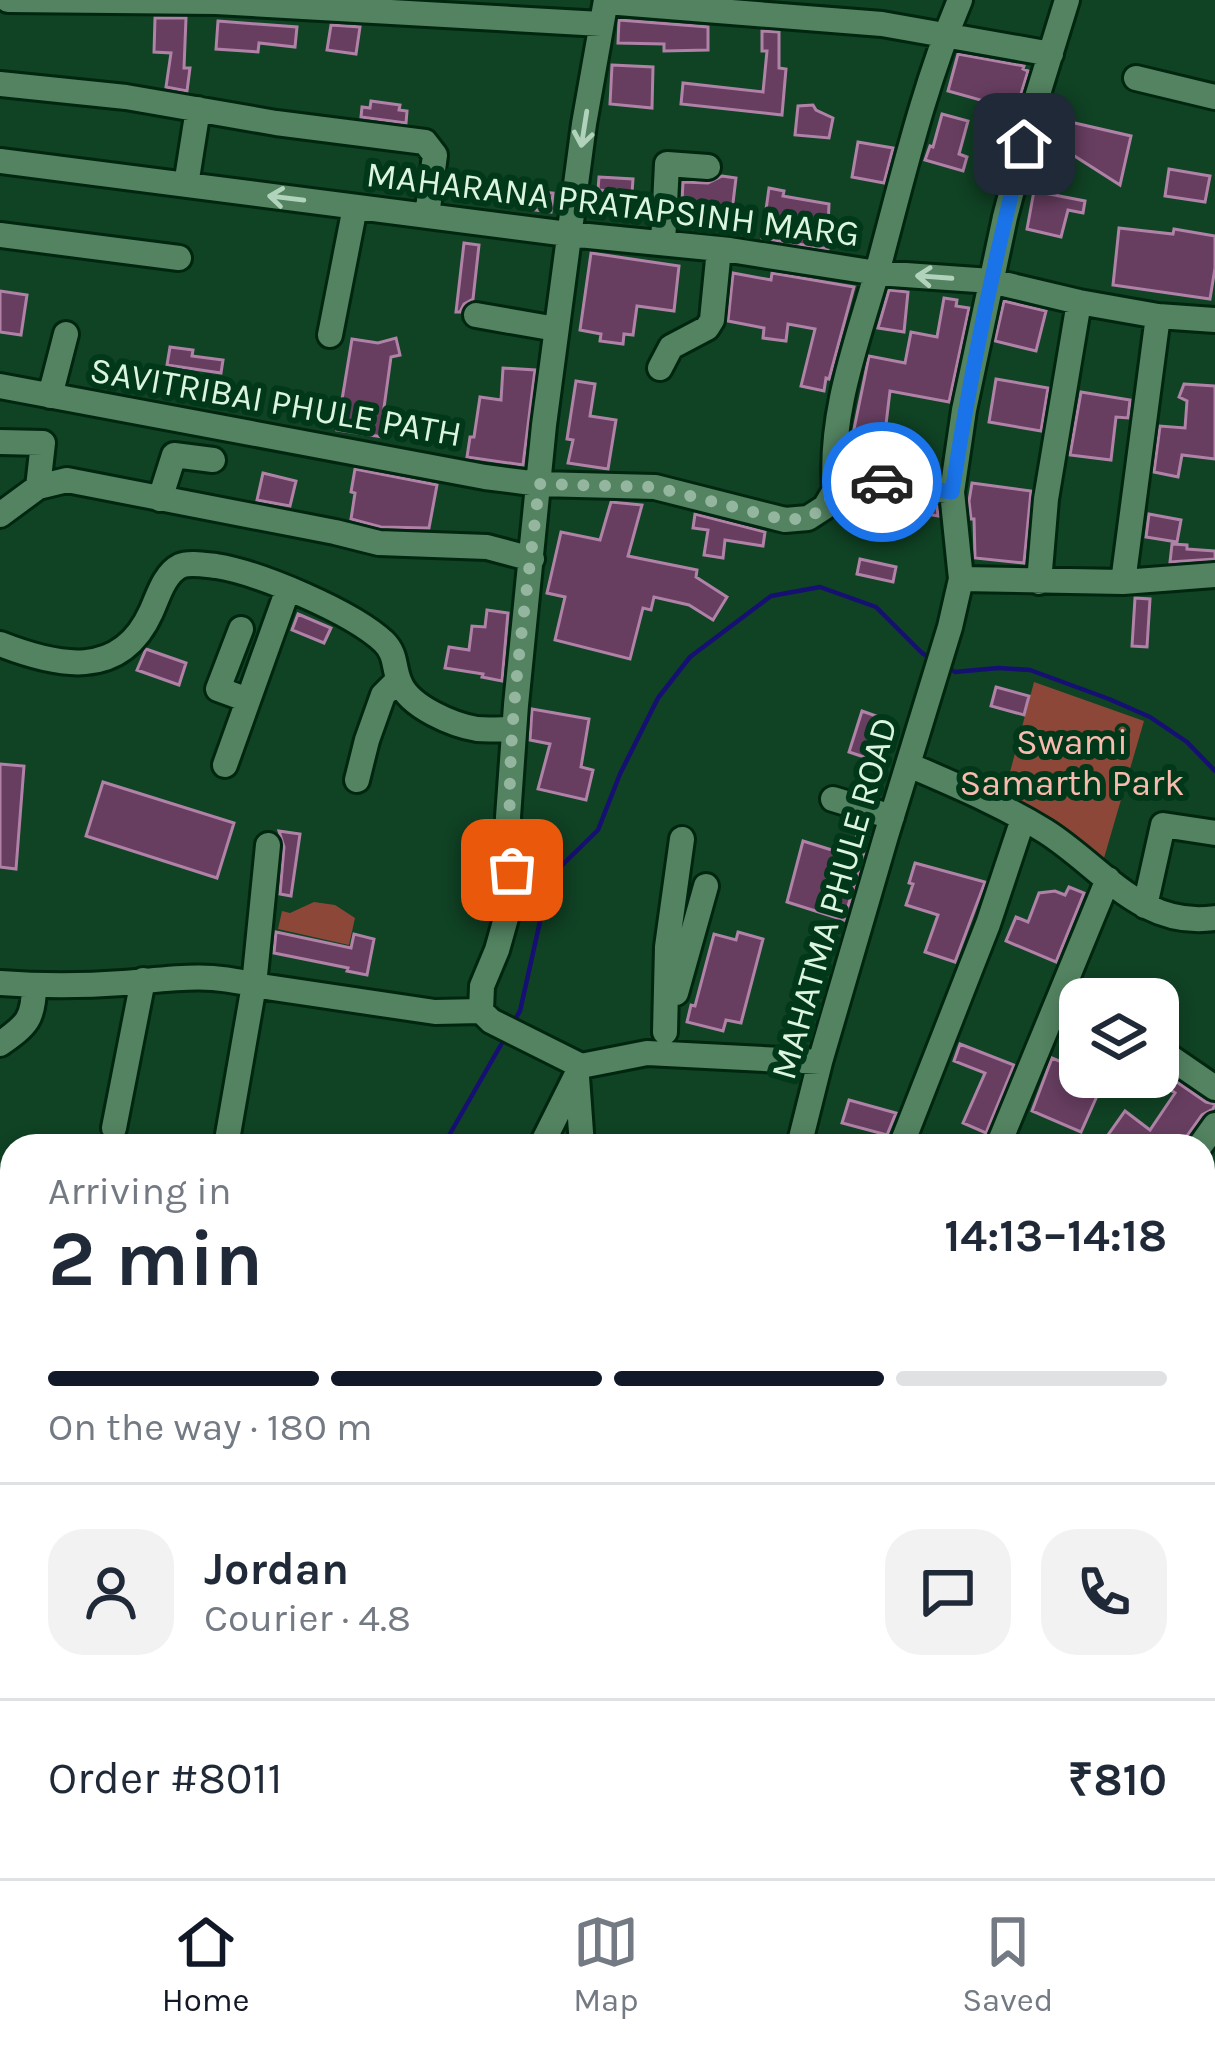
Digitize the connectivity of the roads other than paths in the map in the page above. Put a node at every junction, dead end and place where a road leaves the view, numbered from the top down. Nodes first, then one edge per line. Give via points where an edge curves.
1 (8, 0) edge
2 (960, 0) edge
3 (1067, 0) edge
4 (216, 1) edge
5 (412, 6) edge
6 (540, 9) edge
7 (604, 9) edge
8 (945, 35) junction
9 (1051, 54) junction
10 (1136, 78) dead end
11 (0, 84) edge
12 (1215, 97) edge
13 (198, 109) junction
14 (0, 161) edge
15 (708, 167) dead end
16 (186, 185) junction
17 (355, 207) junction
18 (427, 216) junction
19 (568, 234) junction
20 (0, 235) edge
21 (663, 243) junction
22 (719, 249) junction
23 (179, 258) dead end
24 (877, 273) junction
25 (991, 281) junction
26 (1079, 302) junction
27 (476, 315) dead end
28 (1158, 316) junction
29 (1215, 320) edge
30 (556, 329) junction
31 (66, 334) dead end
32 (330, 335) dead end
33 (660, 368) dead end
34 (0, 386) edge
35 (50, 397) junction
36 (217, 428) junction
37 (0, 442) edge
38 (213, 460) junction
39 (539, 484) junction
40 (38, 487) junction
41 (835, 490) junction
42 (952, 492) junction
43 (160, 499) junction
44 (207, 509) junction
45 (0, 515) edge
46 (532, 559) junction
47 (1215, 575) edge
48 (961, 579) junction
49 (1039, 582) junction
50 (1123, 582) junction
51 (288, 589) junction
52 (241, 629) dead end
53 (0, 644) edge
54 (398, 680) junction
55 (248, 700) junction
56 (514, 729) junction
57 (225, 765) dead end
58 (909, 765) junction
59 (357, 780) dead end
60 (833, 799) dead end
61 (892, 817) junction
62 (1023, 819) junction
63 (1215, 833) edge
64 (682, 839) dead end
65 (268, 845) dead end
66 (1108, 879) junction
67 (706, 886) dead end
68 (1145, 906) junction
69 (1215, 918) edge
70 (142, 980) junction
71 (0, 983) edge
72 (34, 985) junction
73 (254, 985) junction
74 (486, 1016) junction
75 (662, 1043) junction
76 (0, 1044) edge
77 (820, 1062) junction
78 (1179, 1063) edge
79 (579, 1071) junction
80 (1215, 1088) edge
81 (113, 1128) dead end
82 (228, 1134) edge
83 (547, 1134) edge
84 (582, 1134) edge
85 (802, 1134) edge
86 (906, 1134) edge
87 (1003, 1134) edge

1 - 4 street
2 - 8 street
3 - 9 street
4 - 5 street
5 - 6 street
6 - 7 street
7 - 8 street via 814,16
7 -> 19 street
8 - 9 street
8 - 24 street
9 - 25 street
10 - 12 street
11 - 13 street
13 - 16 street
13 - 18 street via 425,142 435,154
14 - 16 street, MAHARANA PRATAPSINH MARG
15 - 21 street via 668,164
17 -> 16 street, MAHARANA PRATAPSINH MARG
17 - 18 street, MAHARANA PRATAPSINH MARG
17 - 32 street
18 - 19 street, MAHARANA PRATAPSINH MARG
19 - 21 street, MAHARANA PRATAPSINH MARG
19 - 30 street
20 - 23 street
21 - 22 street, MAHARANA PRATAPSINH MARG
22 - 24 street, MAHARANA PRATAPSINH MARG
22 - 33 street via 712,320 670,347
25 -> 24 street, MAHARANA PRATAPSINH MARG
24 - 41 street via 837,422
25 - 26 street, MAHARANA PRATAPSINH MARG
25 - 42 street
26 - 28 street, MAHARANA PRATAPSINH MARG
26 - 49 street
27 - 30 street
28 - 29 street, MAHARANA PRATAPSINH MARG
28 - 50 street
30 - 39 street
31 - 35 street
34 - 35 street, SAVITRIBAI PHULE PATH
35 - 36 street, SAVITRIBAI PHULE PATH
36 - 38 street
36 - 39 street, SAVITRIBAI PHULE PATH
37 - 40 street via 43,443
38 - 43 street via 174,455
38 - 44 street
39 - 41 street, SAVITRIBAI PHULE PATH via 655,487 785,520 808,518
39 - 46 street
40 - 43 street via 67,480
40 - 45 street
41 - 42 street via 888,482
42 - 48 street
43 - 44 street
44 - 46 street via 380,543 488,547
46 - 56 street
47 - 50 street
48 - 49 street
48 - 58 street, MAHATMA PHULE ROAD
49 - 50 street
51 - 53 street via 189,564 166,580 127,646 98,661 56,663
51 - 54 street via 378,637 391,649
51 - 55 street
52 - 55 street via 218,689
54 - 56 street via 419,704 454,722
54 - 59 street via 383,694
55 - 57 street
56 - 74 street via 512,870 508,911 482,986
58 - 61 street, MAHATMA PHULE ROAD
58 - 62 street
60 - 61 street
61 - 77 street, MAHATMA PHULE ROAD
62 - 66 street
62 - 86 street
63 - 68 street via 1163,825
64 - 75 street
65 - 73 street
66 - 68 street
66 - 87 street
67 - 75 street
68 - 69 street via 1168,917
70 - 72 street
70 - 73 street via 210,976
70 - 81 street
71 - 72 street
72 - 76 street via 31,1017
73 - 74 street
73 - 82 street
74 - 79 street
75 - 77 street
75 - 79 street
77 - 85 street, MAHATMA PHULE ROAD
78 - 80 street
79 - 83 street
79 - 84 street

